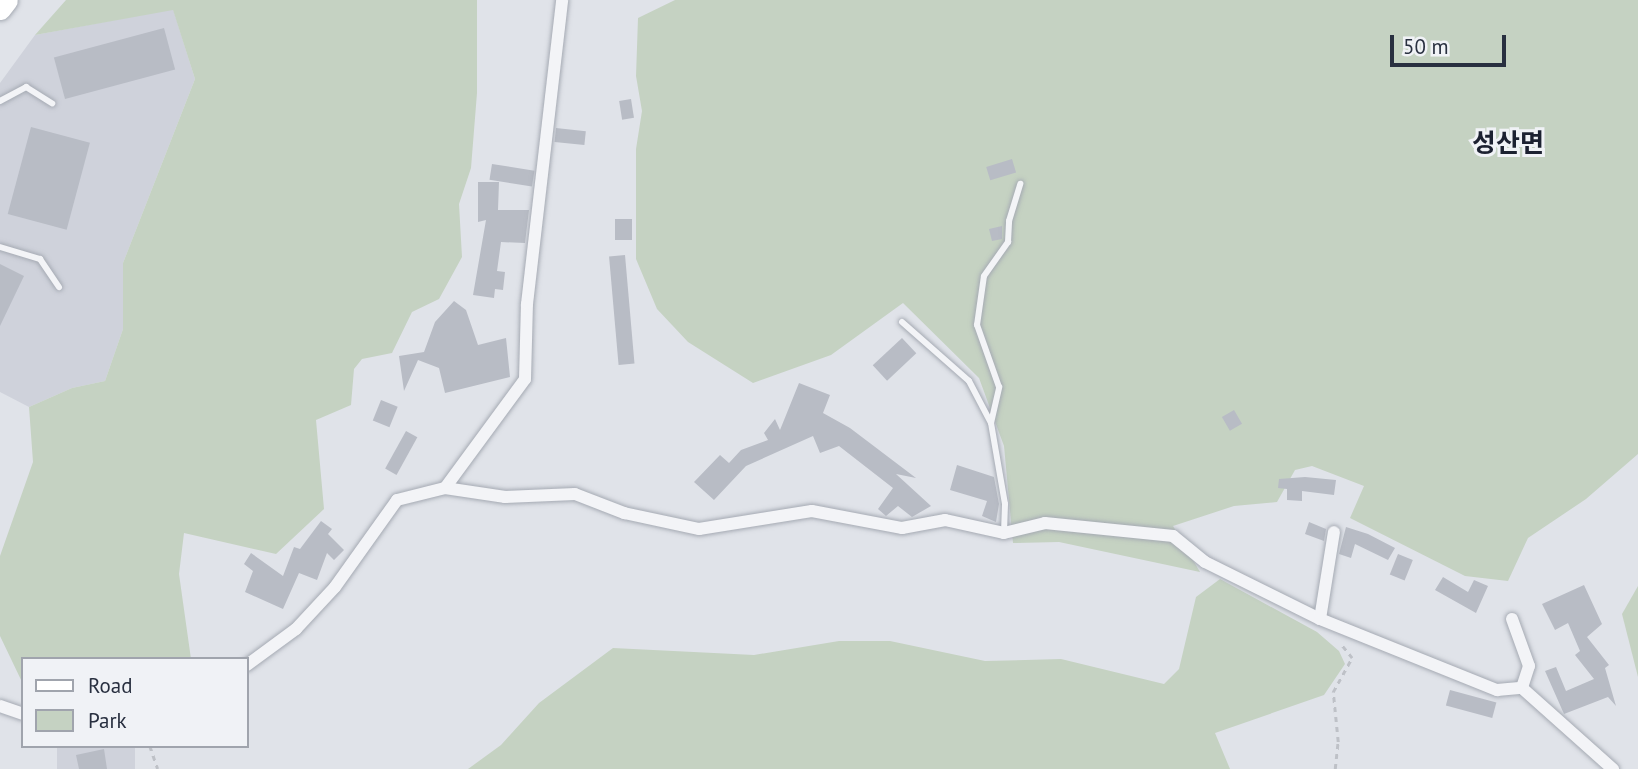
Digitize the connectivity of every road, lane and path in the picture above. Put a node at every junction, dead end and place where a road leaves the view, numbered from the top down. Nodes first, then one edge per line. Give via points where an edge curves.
1 (7, 0) edge
2 (562, 0) edge
3 (0, 9) edge
4 (0, 101) edge
5 (52, 103) dead end
6 (1020, 184) dead end
7 (0, 247) edge
8 (59, 287) dead end
9 (902, 322) dead end
10 (991, 423) junction
11 (445, 488) junction
12 (1004, 533) junction
13 (1334, 533) dead end
14 (1320, 619) junction
15 (1512, 619) dead end
16 (248, 664) edge
17 (1522, 688) junction
18 (0, 706) edge
19 (21, 713) edge
20 (151, 748) edge
21 (158, 769) edge
22 (1335, 769) edge
23 (1613, 769) edge

1 - 3 main road
2 - 11 street via 527,304 525,379
4 - 5 lane via 26,87
6 - 10 lane via 1009,221 1009,242 984,276 977,325 999,387
7 - 8 lane via 40,259
9 - 10 lane via 969,382
10 - 12 lane via 1005,504
11 - 12 street via 505,497 575,494 625,513 699,529 812,511 902,528 945,520
11 - 16 street via 397,500 335,587 296,629
12 - 14 street via 1045,523 1173,536 1205,562
13 - 14 street
14 - 17 street via 1497,690
14 - 22 path via 1352,658 1333,692 1338,742
15 - 17 street via 1529,666
17 - 23 street
18 - 19 street
20 - 21 path

